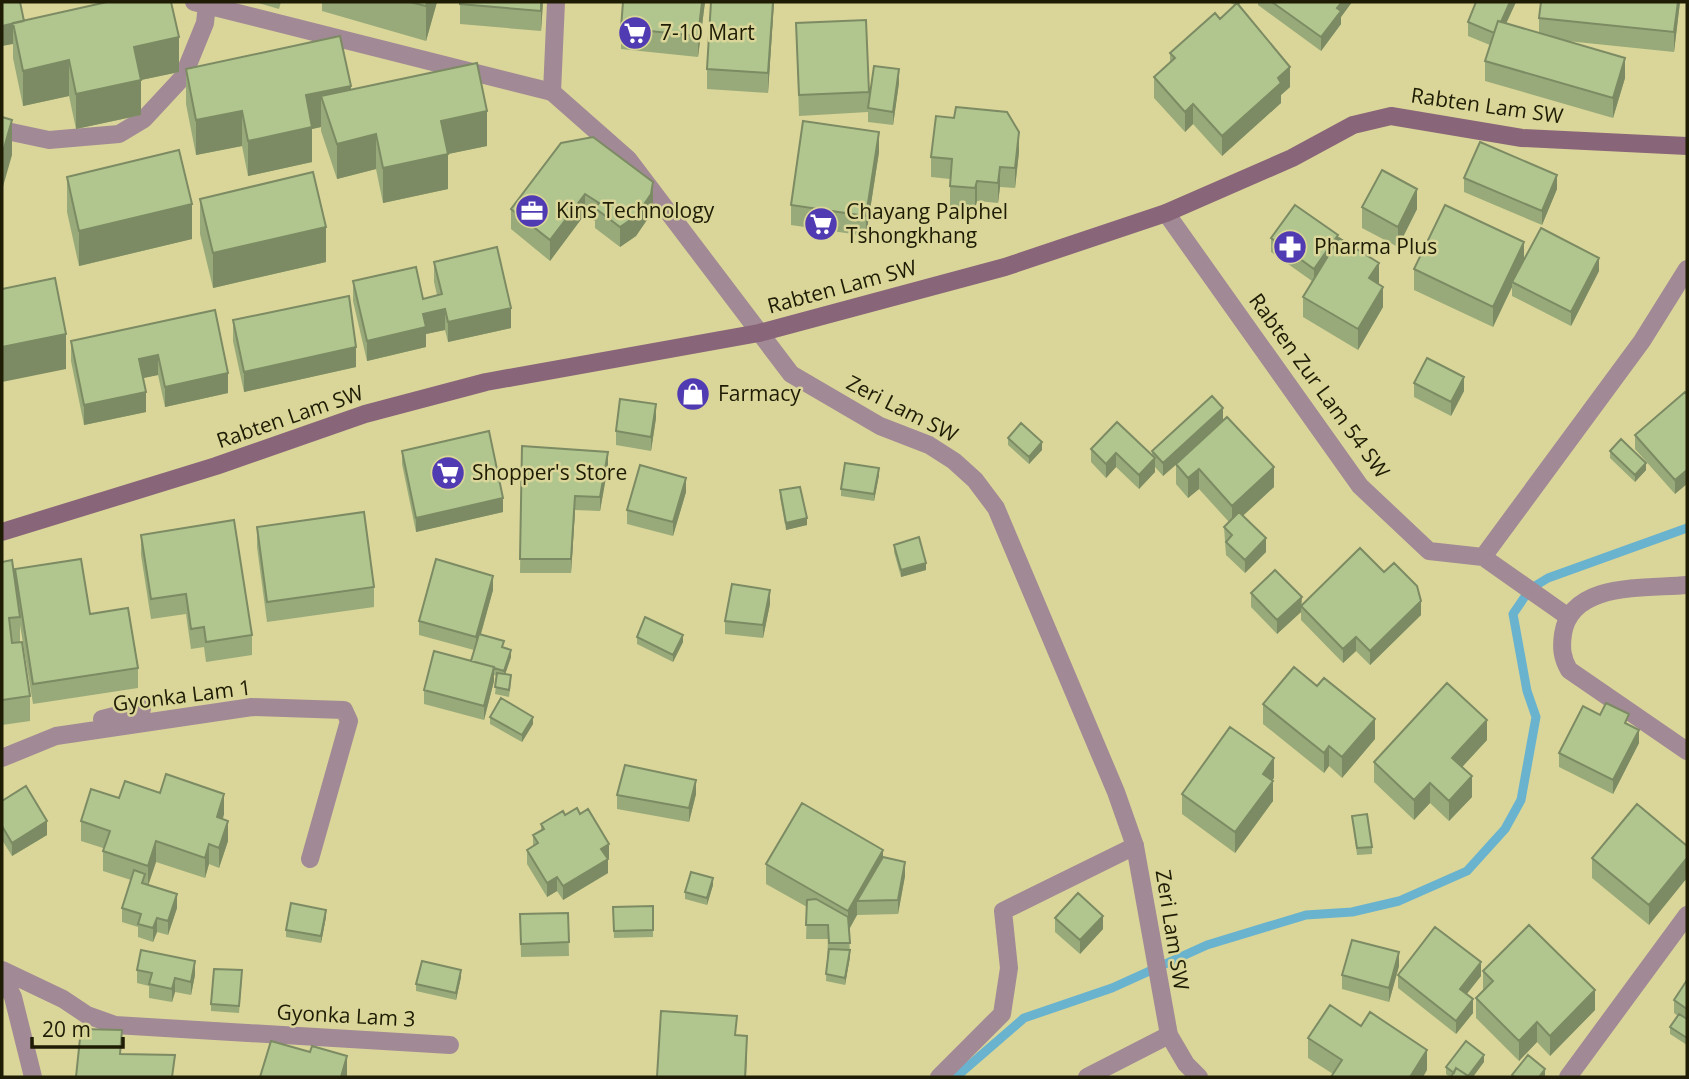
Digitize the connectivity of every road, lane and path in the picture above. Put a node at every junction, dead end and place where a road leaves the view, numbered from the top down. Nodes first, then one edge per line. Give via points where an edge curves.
1 (556, 2) edge
2 (201, 3) edge
3 (552, 92) junction
4 (2, 130) edge
5 (1687, 146) edge
6 (1166, 213) junction
7 (1687, 269) edge
8 (759, 333) junction
9 (2, 532) edge
10 (1483, 556) junction
11 (1687, 585) edge
12 (1567, 616) junction
13 (142, 709) dead end
14 (2, 747) edge
15 (1687, 751) edge
16 (2, 758) edge
17 (1135, 846) junction
18 (310, 859) dead end
19 (1687, 915) edge
20 (2, 973) edge
21 (1169, 1035) junction
22 (450, 1045) dead end
23 (33, 1077) edge
24 (939, 1077) edge
25 (1087, 1077) edge
26 (1199, 1077) edge
27 (1568, 1077) edge

1 - 3 street
2 - 3 street
2 - 4 street via 205,23 184,77 144,120 119,134 49,140
3 - 8 street, Zeri Lam SW via 628,159
5 - 6 main road, Rabten Lam SW via 1522,138 1391,116 1353,125 1293,158
6 - 8 main road, Rabten Lam SW via 1005,267
6 - 10 street, Rabten Zur Lam 54 SW via 1360,486 1429,551
7 - 10 street via 1642,341
8 - 9 main road, Rabten Lam SW via 473,385 365,414 216,467
8 - 17 street, Zeri Lam SW via 791,374 880,426 929,445 954,461 996,508
10 - 12 street
11 - 12 street via 1602,594 1587,598
12 - 15 street via 1562,644 1569,670
13 - 14 street via 51,728
16 - 18 street, Gyonka Lam 1 via 57,736 252,707 344,710 349,721
17 - 21 street, Zeri Lam SW
17 - 24 street via 1003,911 1009,968 1002,1014
19 - 27 street
20 - 22 street, Gyonka Lam 3 via 63,999 87,1016 115,1025
20 - 23 street via 13,997
21 - 25 street
21 - 26 street, Zeri Lam SW

